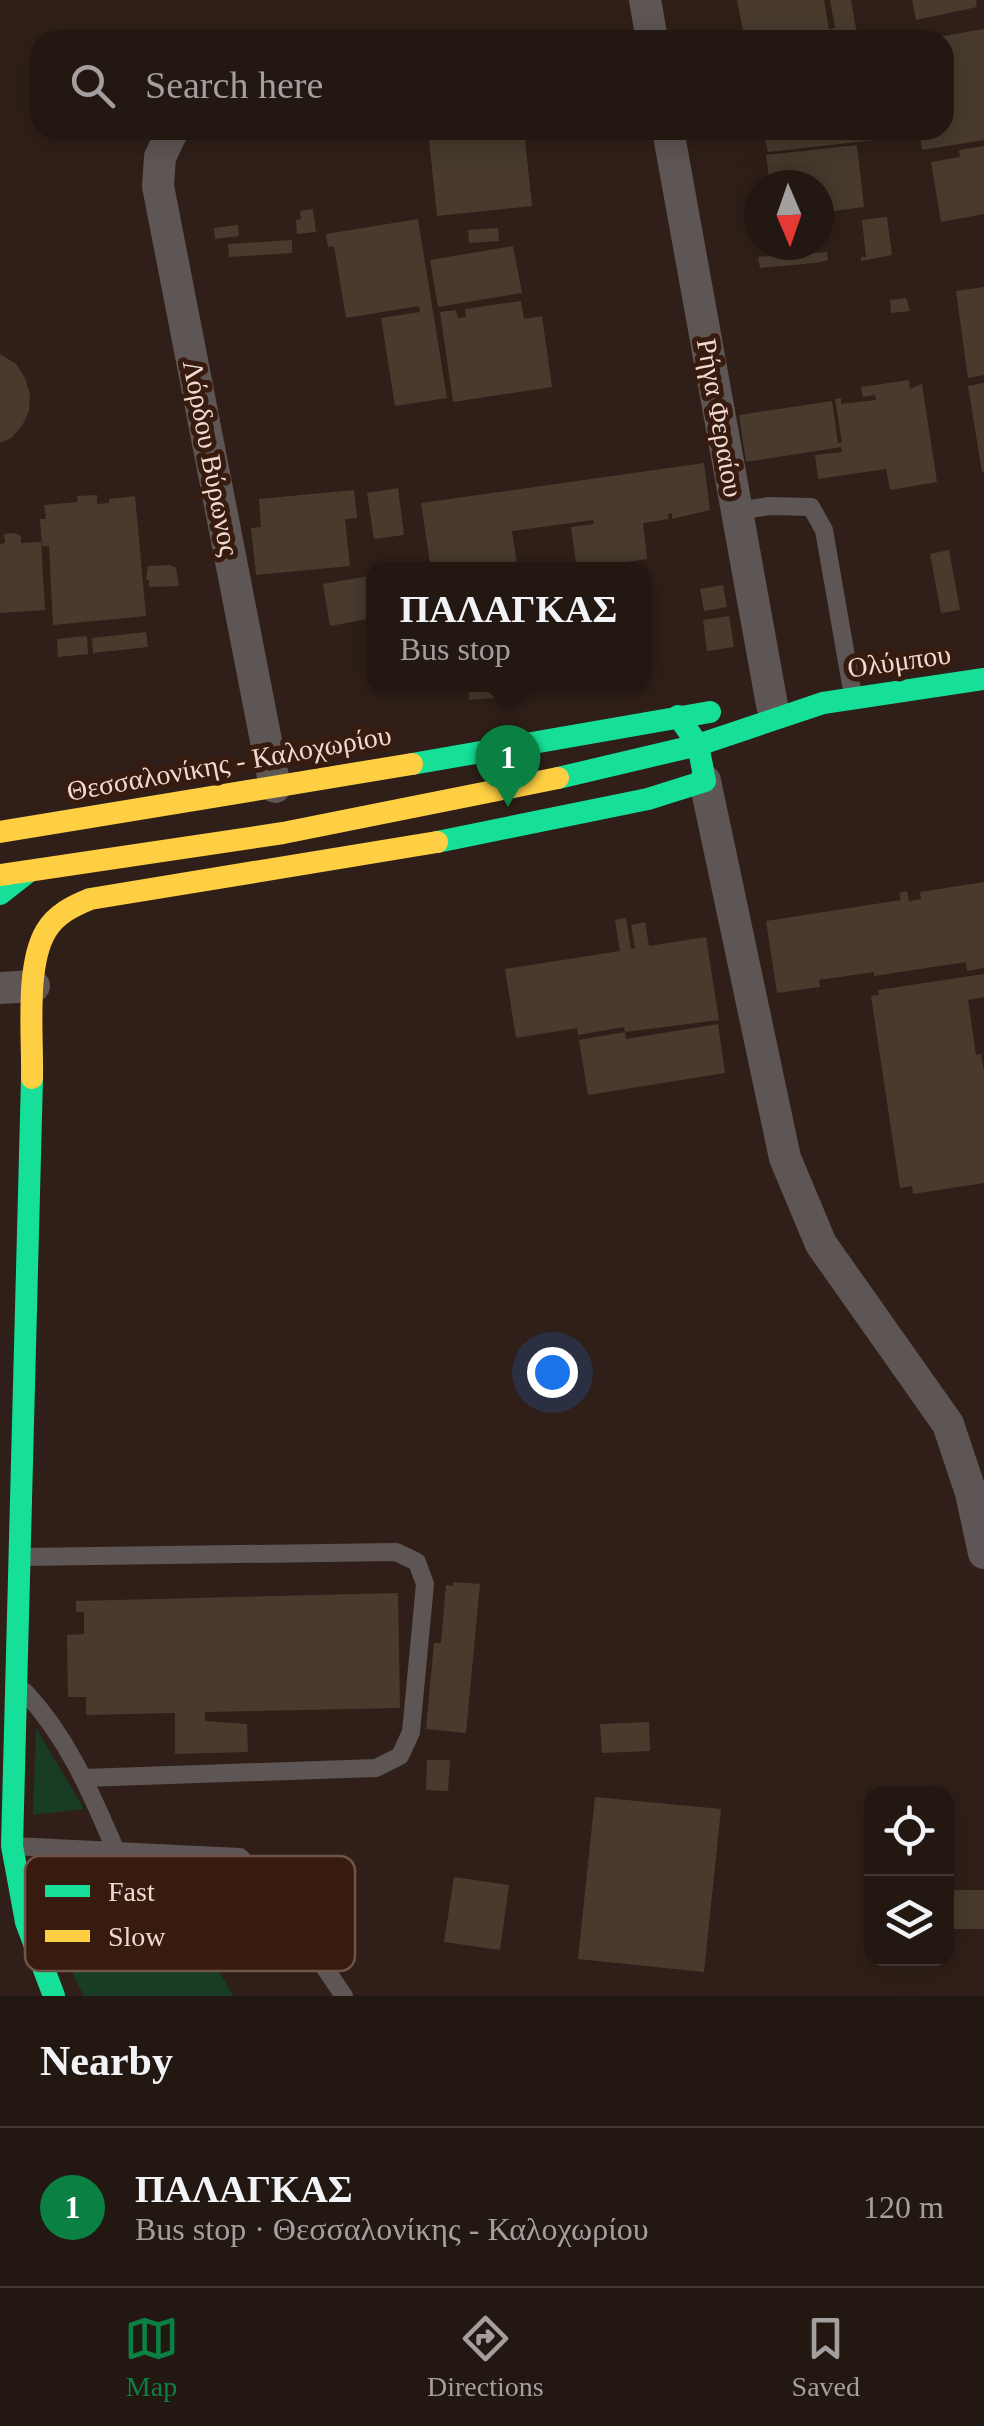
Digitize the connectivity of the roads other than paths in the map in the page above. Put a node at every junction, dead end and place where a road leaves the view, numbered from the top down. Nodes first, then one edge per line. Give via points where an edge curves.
1 (645, 0) edge
2 (650, 30) edge
3 (168, 140) edge
4 (670, 140) edge
5 (737, 511) junction
6 (984, 679) edge
7 (853, 696) junction
8 (823, 703) junction
9 (772, 705) junction
10 (678, 716) junction
11 (698, 745) junction
12 (705, 780) junction
13 (275, 787) junction
14 (0, 832) edge
15 (28, 872) junction
16 (0, 876) edge
17 (0, 894) edge
18 (34, 986) junction
19 (0, 988) edge
20 (978, 1493) edge
21 (984, 1553) edge
22 (19, 1557) junction
23 (16, 1683) junction
24 (84, 1778) junction
25 (12, 1846) junction
26 (116, 1851) junction
27 (219, 1856) edge
28 (25, 1919) edge
29 (44, 1971) edge
30 (327, 1971) edge
31 (54, 1996) edge
32 (344, 1996) edge

1 - 2 street
3 - 13 street, Λόρδου Βύρωνος via 158,186
4 - 5 street, Ρήγα Φεραίου
5 - 7 lane via 811,507 824,530
5 - 9 street, Ρήγα Φεραίου
6 - 7 main road, Ολύμπου
7 - 8 main road, Ολύμπου
8 - 9 main road, Θεσσαλονίκης - Καλοχωρίου
8 - 11 main road
9 - 10 main road, Θεσσαλονίκης - Καλοχωρίου
10 - 11 main road
10 - 13 main road, Θεσσαλονίκης - Καλοχωρίου
11 - 12 main road
11 - 15 main road via 302,830
12 - 18 main road via 418,846 90,899 48,925 38,946
12 - 20 street via 785,1158 821,1244 948,1424
13 - 14 main road, Θεσσαλονίκης - Καλοχωρίου
15 - 16 main road
15 - 17 main road
18 - 19 street
18 - 22 main road
20 - 21 street
22 - 23 main road
22 - 24 lane via 396,1552 417,1562 425,1584 412,1732 400,1756 376,1768
23 - 24 lane via 50,1718
23 - 25 main road
24 - 26 lane
25 - 26 lane
25 - 28 main road
26 - 27 lane
29 - 31 main road
30 - 32 lane

